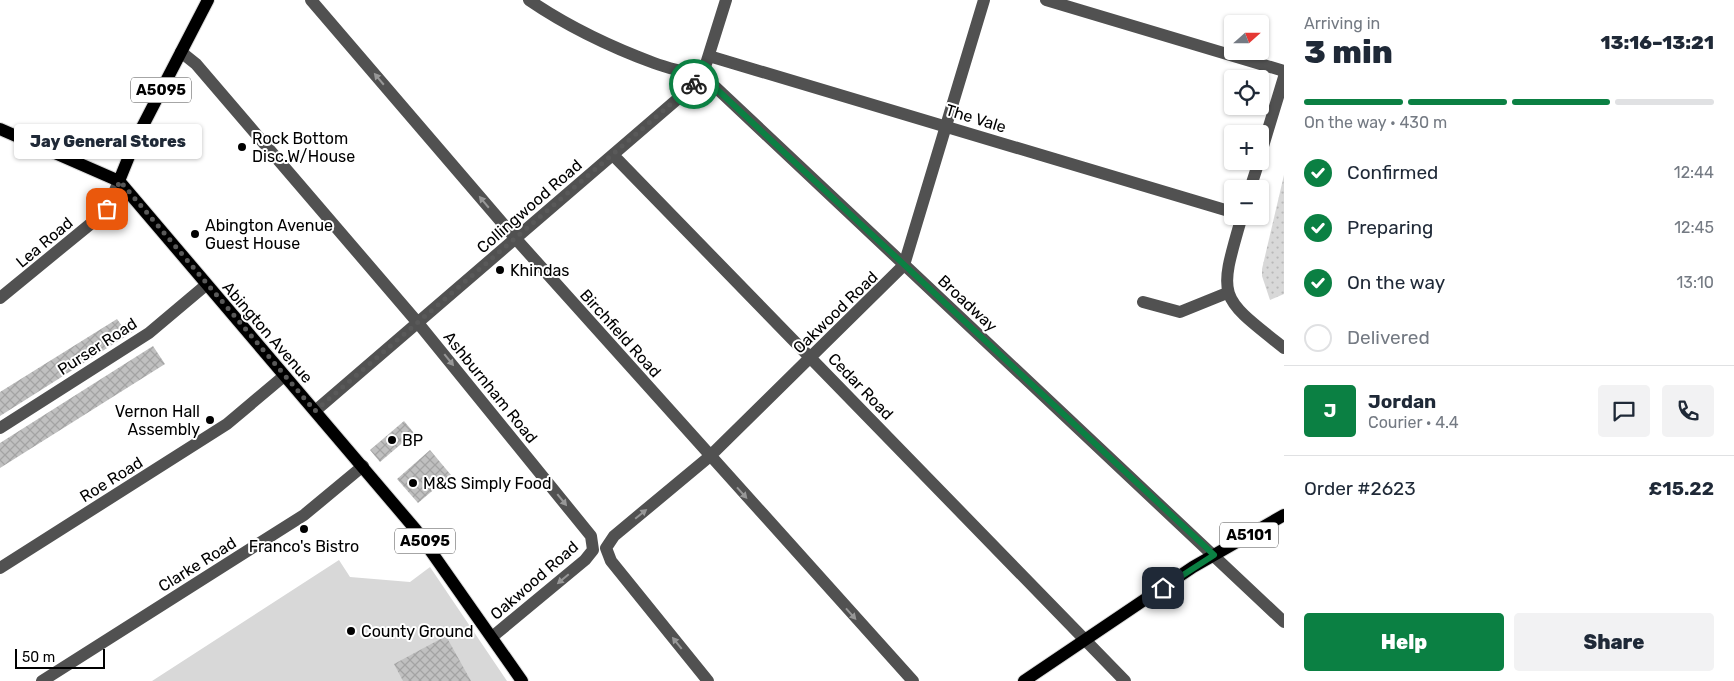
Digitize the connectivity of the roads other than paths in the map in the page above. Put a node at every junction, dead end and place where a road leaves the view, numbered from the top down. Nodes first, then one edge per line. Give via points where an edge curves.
1 (208, 0) edge
2 (311, 0) edge
3 (530, 0) edge
4 (726, 0) edge
5 (984, 0) edge
6 (1046, 0) edge
7 (180, 52) junction
8 (709, 56) junction
9 (1284, 71) edge
10 (700, 76) junction
11 (1284, 77) edge
12 (945, 126) junction
13 (1269, 126) edge
14 (0, 129) edge
15 (613, 155) junction
16 (120, 181) junction
17 (1224, 210) edge
18 (1240, 225) edge
19 (516, 240) junction
20 (904, 265) junction
21 (206, 285) junction
22 (1227, 293) junction
23 (0, 298) edge
24 (1143, 302) dead end
25 (418, 323) junction
26 (1283, 345) edge
27 (811, 357) junction
28 (284, 376) junction
29 (315, 411) junction
30 (0, 428) edge
31 (710, 457) junction
32 (363, 466) junction
33 (1284, 515) edge
34 (593, 543) joint
35 (1214, 555) junction
36 (0, 568) edge
37 (1284, 622) edge
38 (492, 637) junction
39 (1086, 639) junction
40 (42, 681) edge
41 (522, 681) edge
42 (708, 681) edge
43 (912, 681) edge
44 (1024, 681) edge
45 (1125, 681) edge

1 - 7 main road, A5095
19 -> 2 street, Birchfield Road
3 - 10 street via 573,27 613,46 654,63
4 - 8 street, Collingwood Road
5 - 12 street, Oakwood Road
6 - 9 street
7 - 16 main road, A5095 via 136,139
7 - 25 street, Ashburnham Road via 202,71
8 - 10 street, Collingwood Road
8 - 12 street, The Vale
10 - 15 street, Collingwood Road
10 - 20 street, Broadway
11 - 13 street
12 - 17 street, The Vale
12 - 20 street, Oakwood Road
14 - 16 main road, Abington Avenue
15 - 19 street, Collingwood Road
15 - 27 street, Cedar Road
16 - 21 main road, Abington Avenue / A5095
16 - 23 street, Lea Road via 107,209 99,217
18 - 22 street via 1227,270
19 - 25 street, Collingwood Road
19 - 31 street, Birchfield Road
20 - 27 street, Oakwood Road
20 - 35 street, Broadway
21 - 28 main road, Abington Avenue / A5095
21 - 30 street, Purser Road via 149,333
22 - 24 street via 1180,312
22 - 26 street via 1236,309
25 - 29 street, Collingwood Road
25 -> 34 street, Ashburnham Road via 587,530
27 - 31 street, Oakwood Road
27 - 39 street, Cedar Road
28 - 29 main road, Abington Avenue / A5095
28 - 36 street, Roe Road via 227,424
29 - 32 main road, Abington Avenue / A5095
42 -> 31 street, Oakwood Road via 612,561 606,548 614,536
31 -> 43 street, Birchfield Road
32 - 38 main road, Abington Avenue / A5095 via 416,530
32 - 40 street, Clarke Road via 304,515
33 - 35 main road, A5101
34 -> 38 street, Oakwood Road via 593,550 585,560
35 - 37 street, Broadway
35 - 39 main road, A5101
38 - 41 main road, Abington Avenue / A5095
39 - 44 main road, A5101
39 - 45 street, Cedar Road

